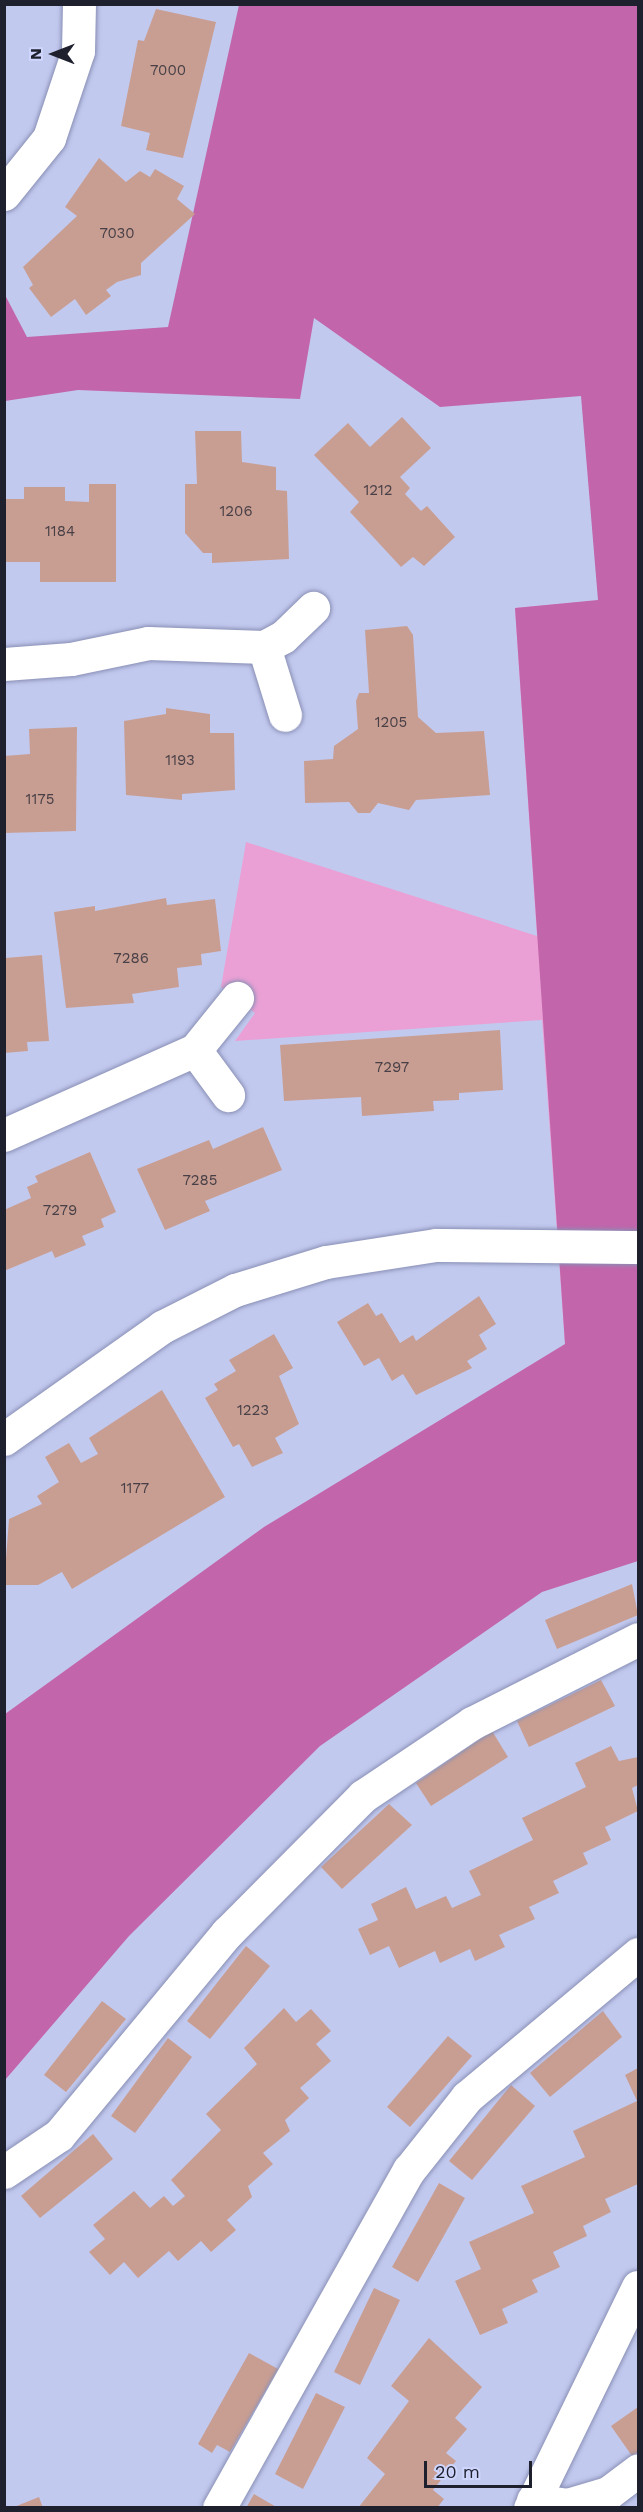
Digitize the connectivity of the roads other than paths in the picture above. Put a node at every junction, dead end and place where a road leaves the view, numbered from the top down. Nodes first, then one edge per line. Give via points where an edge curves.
1 (79, 4) edge
2 (4, 194) edge
3 (313, 608) dead end
4 (264, 647) junction
5 (4, 664) edge
6 (285, 715) dead end
7 (237, 998) dead end
8 (195, 1050) junction
9 (228, 1095) dead end
10 (4, 1135) edge
11 (639, 1247) edge
12 (4, 1439) edge
13 (639, 1639) edge
14 (639, 1954) edge
15 (4, 2172) edge
16 (639, 2287) edge
17 (639, 2470) edge
18 (531, 2504) edge
19 (219, 2508) edge

1 - 2 street via 78,51 49,138
3 - 4 street via 283,638
4 - 5 street via 148,643 71,659
4 - 6 street
7 - 8 street
8 - 9 street
8 - 10 street
11 - 12 street via 436,1245 326,1262 235,1290 162,1327
13 - 15 street via 482,1717 363,1796 227,1933 59,2135
14 - 19 street via 467,2097 409,2170
16 - 18 street
17 - 18 street via 608,2493 567,2505

